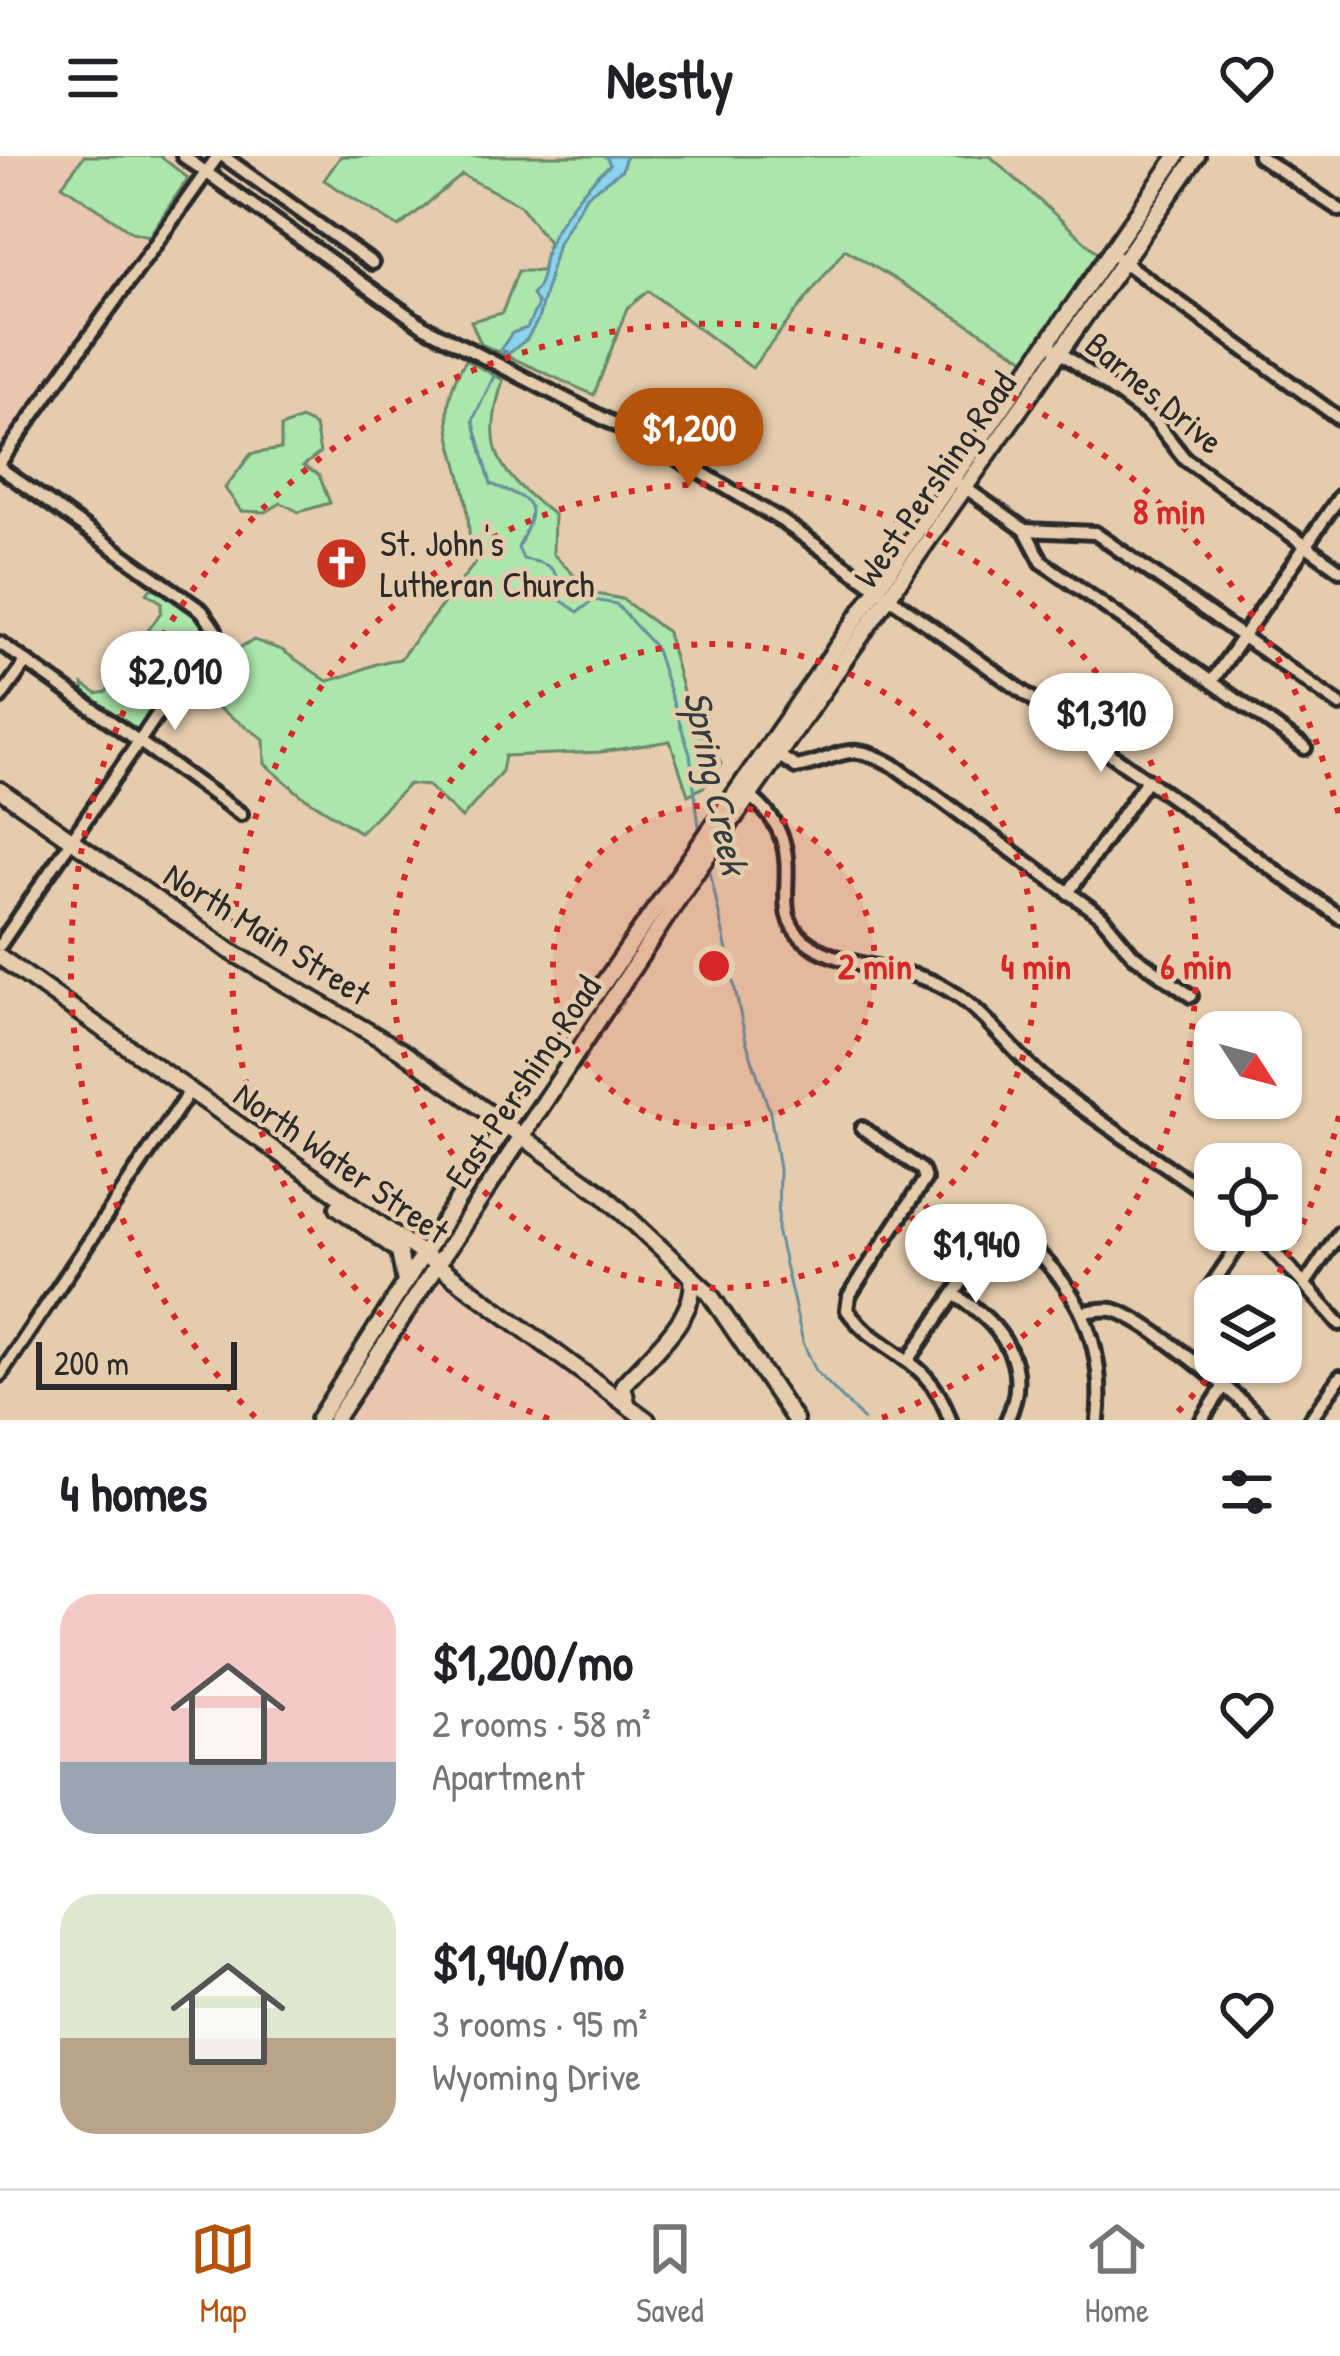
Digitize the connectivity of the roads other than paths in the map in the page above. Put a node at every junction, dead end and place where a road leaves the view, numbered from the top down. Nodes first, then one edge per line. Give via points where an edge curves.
1 (183, 156) edge
2 (220, 156) edge
3 (1177, 156) edge
4 (1196, 156) edge
5 (1259, 156) edge
6 (208, 173) junction
7 (1340, 210) edge
8 (1116, 256) junction
9 (372, 263) dead end
10 (1054, 347) junction
11 (1029, 370) junction
12 (1340, 419) edge
13 (999, 436) junction
14 (0, 465) edge
15 (958, 483) junction
16 (1340, 496) edge
17 (1024, 530) junction
18 (1306, 546) junction
19 (1340, 570) edge
20 (884, 592) junction
21 (1243, 636) junction
22 (0, 643) edge
23 (26, 662) junction
24 (1212, 682) junction
25 (0, 698) edge
26 (1340, 705) edge
27 (142, 740) junction
28 (1305, 748) dead end
29 (773, 752) junction
30 (1147, 780) junction
31 (0, 790) edge
32 (745, 792) junction
33 (241, 814) dead end
34 (721, 837) joint
35 (72, 841) junction
36 (1068, 893) junction
37 (1340, 916) edge
38 (0, 945) edge
39 (0, 957) edge
40 (1191, 996) dead end
41 (189, 1092) junction
42 (529, 1092) junction
43 (472, 1100) junction
44 (536, 1113) junction
45 (506, 1124) junction
46 (862, 1128) dead end
47 (521, 1135) junction
48 (275, 1154) junction
49 (549, 1154) junction
50 (489, 1184) junction
51 (1194, 1185) edge
52 (1340, 1232) edge
53 (1272, 1251) edge
54 (422, 1253) junction
55 (436, 1264) junction
56 (691, 1274) junction
57 (404, 1281) junction
58 (464, 1284) junction
59 (1304, 1285) junction
60 (955, 1295) junction
61 (413, 1298) junction
62 (1084, 1312) junction
63 (679, 1318) junction
64 (727, 1318) junction
65 (1340, 1324) edge
66 (910, 1358) junction
67 (0, 1375) edge
68 (632, 1375) junction
69 (1340, 1377) edge
70 (592, 1380) junction
71 (1224, 1386) junction
72 (629, 1408) junction
73 (318, 1420) edge
74 (335, 1420) edge
75 (647, 1420) edge
76 (795, 1420) edge
77 (950, 1420) edge
78 (1007, 1420) edge
79 (1098, 1420) edge
80 (1202, 1420) edge
81 (1261, 1420) edge
82 (1310, 1420) edge

1 - 6 street
2 - 6 street
2 - 9 street
3 - 8 main road, West Pershing Road
4 - 8 main road, West Pershing Road
5 - 7 street
6 - 14 street
6 - 20 street via 381,298 696,467
8 - 10 main road, West Pershing Road
8 - 12 street
10 - 11 main road, West Pershing Road
10 - 13 main road, West Pershing Road
10 - 18 street, Barnes Drive via 1154,420 1185,459
11 - 13 main road
11 - 15 main road, West Pershing Road
13 - 15 main road, West Pershing Road
14 - 27 street via 209,618 210,643
15 - 17 street
15 - 20 main road, West Pershing Road
16 - 18 street
17 - 21 street via 1095,532
17 - 24 street via 1042,562
18 - 19 street, Barnes Drive
18 - 21 street
20 - 29 main road, West Pershing Road
20 - 30 street
21 - 24 street
21 - 26 street
22 - 23 street
23 - 25 street
23 - 27 street
24 - 28 street
27 - 33 street
27 - 35 street
29 - 32 main road, West Pershing Road
29 - 36 street via 796,767 843,749 870,752
30 - 36 street
30 - 37 street
31 - 35 main road, North Main Street
32 - 34 main road, West Pershing Road
32 - 42 main road, West Pershing Road via 718,818
32 - 51 street via 784,836 788,915 800,937 946,987 1048,1083
34 - 44 main road, East Pershing Road
35 - 38 street
35 - 43 main road, North Main Street via 230,951
36 - 40 street
39 - 41 main road, North Water Street
41 - 48 main road, North Water Street
41 - 67 street
42 - 43 main road via 504,1105
42 - 45 main road, West Pershing Road
43 - 45 main road, North Main Street
44 - 47 main road, East Pershing Road
44 - 49 main road
45 - 47 main road, North Main Street
45 - 50 main road
45 - 54 main road, West Pershing Road
46 - 66 street via 925,1179 847,1310
47 - 49 main road, North Main Street
47 - 50 main road, East Pershing Road
48 - 54 main road, North Water Street
48 - 57 main road via 283,1168 399,1251
49 - 56 main road, North Main Street
50 - 55 main road, East Pershing Road
52 - 59 street
53 - 59 street
54 - 55 main road, North Water Street
54 - 57 main road, West Pershing Road
55 - 58 main road, North Water Street
55 - 61 main road, East Pershing Road
56 - 63 main road via 693,1294
56 - 64 main road, North Main Street
57 - 73 main road, West Pershing Road
58 - 61 main road via 441,1281
58 - 70 main road, North Water Street
59 - 65 street
60 - 62 street via 1001,1225 1061,1274
60 - 66 street
60 - 78 street via 1007,1341 1018,1368
61 - 74 main road, East Pershing Road
62 - 71 street via 1129,1317
62 - 79 street via 1102,1388
63 - 64 main road via 699,1306
63 - 68 main road
64 - 76 main road, North Main Street
66 - 77 street
68 - 70 main road
68 - 72 main road via 622,1391
69 - 82 street
70 - 72 main road, North Water Street
71 - 80 street
71 - 81 street
72 - 75 main road, North Water Street

